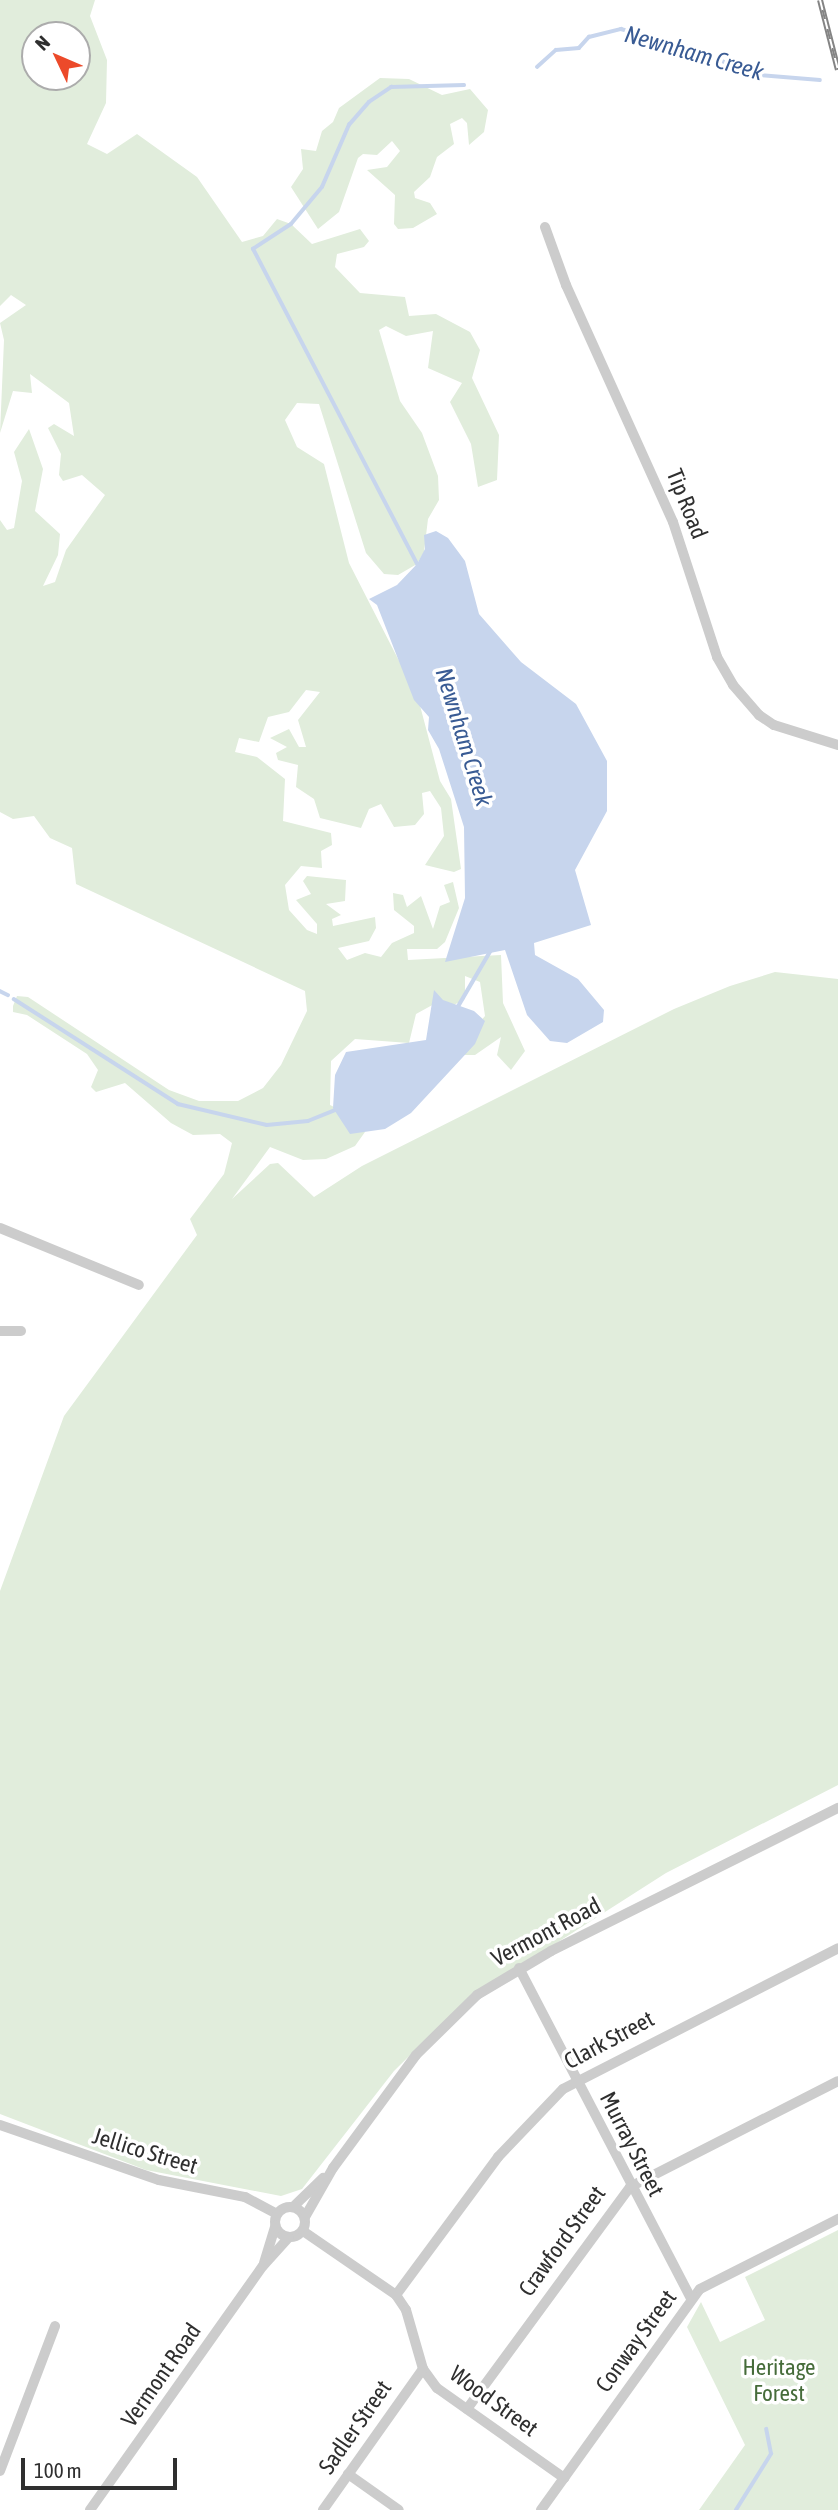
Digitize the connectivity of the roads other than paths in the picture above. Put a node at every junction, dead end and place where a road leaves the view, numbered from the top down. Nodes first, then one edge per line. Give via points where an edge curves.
1 (545, 227) dead end
2 (838, 745) edge
3 (0, 1228) edge
4 (139, 1285) dead end
5 (0, 1331) edge
6 (21, 1331) dead end
7 (838, 1808) edge
8 (838, 1948) edge
9 (519, 1968) junction
10 (576, 2079) junction
11 (838, 2081) edge
12 (0, 2125) edge
13 (333, 2168) junction
14 (630, 2187) junction
15 (293, 2207) junction
16 (278, 2214) junction
17 (304, 2217) junction
18 (838, 2219) edge
19 (275, 2226) junction
20 (303, 2231) junction
21 (288, 2238) junction
22 (263, 2266) junction
23 (396, 2295) junction
24 (691, 2299) junction
25 (55, 2326) dead end
26 (423, 2369) junction
27 (467, 2409) junction
28 (0, 2471) edge
29 (348, 2474) junction
30 (564, 2477) junction
31 (91, 2509) edge
32 (323, 2510) edge
33 (398, 2510) edge
34 (541, 2510) edge

1 - 2 street, Tip Road via 566,285 674,522 727,676 746,703 766,720 797,735
3 - 4 street
5 - 6 street
7 - 9 street, Vermont Road
8 - 10 street, Clark Street
9 - 10 street, Murray Street
9 - 13 street, Vermont Road via 477,1996 436,2033
10 - 14 street, Murray Street
10 - 23 street, Clark Street via 498,2157
11 - 14 street, Crawford Street
12 - 16 street, Jellico Street via 159,2180 245,2197
13 - 15 street, Vermont Road
13 - 17 street, Vermont Road
14 - 24 street, Murray Street
14 - 27 street, Crawford Street
15 - 16 street, Vermont Road
15 - 17 street
16 - 19 street, Vermont Road
17 - 20 street, Vermont Road
18 - 24 street, Conway Street via 714,2281
19 - 21 street
19 - 22 street, Vermont Road
20 - 21 street, Vermont Road
20 - 23 street
21 - 22 street, Vermont Road
22 - 31 street, Vermont Road
23 - 26 street, Wood Street via 406,2310
24 - 30 street, Conway Street
25 - 28 street
26 - 27 street, Wood Street via 437,2388
26 - 29 street, Sadler Street
27 - 30 street, Wood Street
29 - 32 street, Sadler Street
29 - 33 street
30 - 34 street, Conway Street

